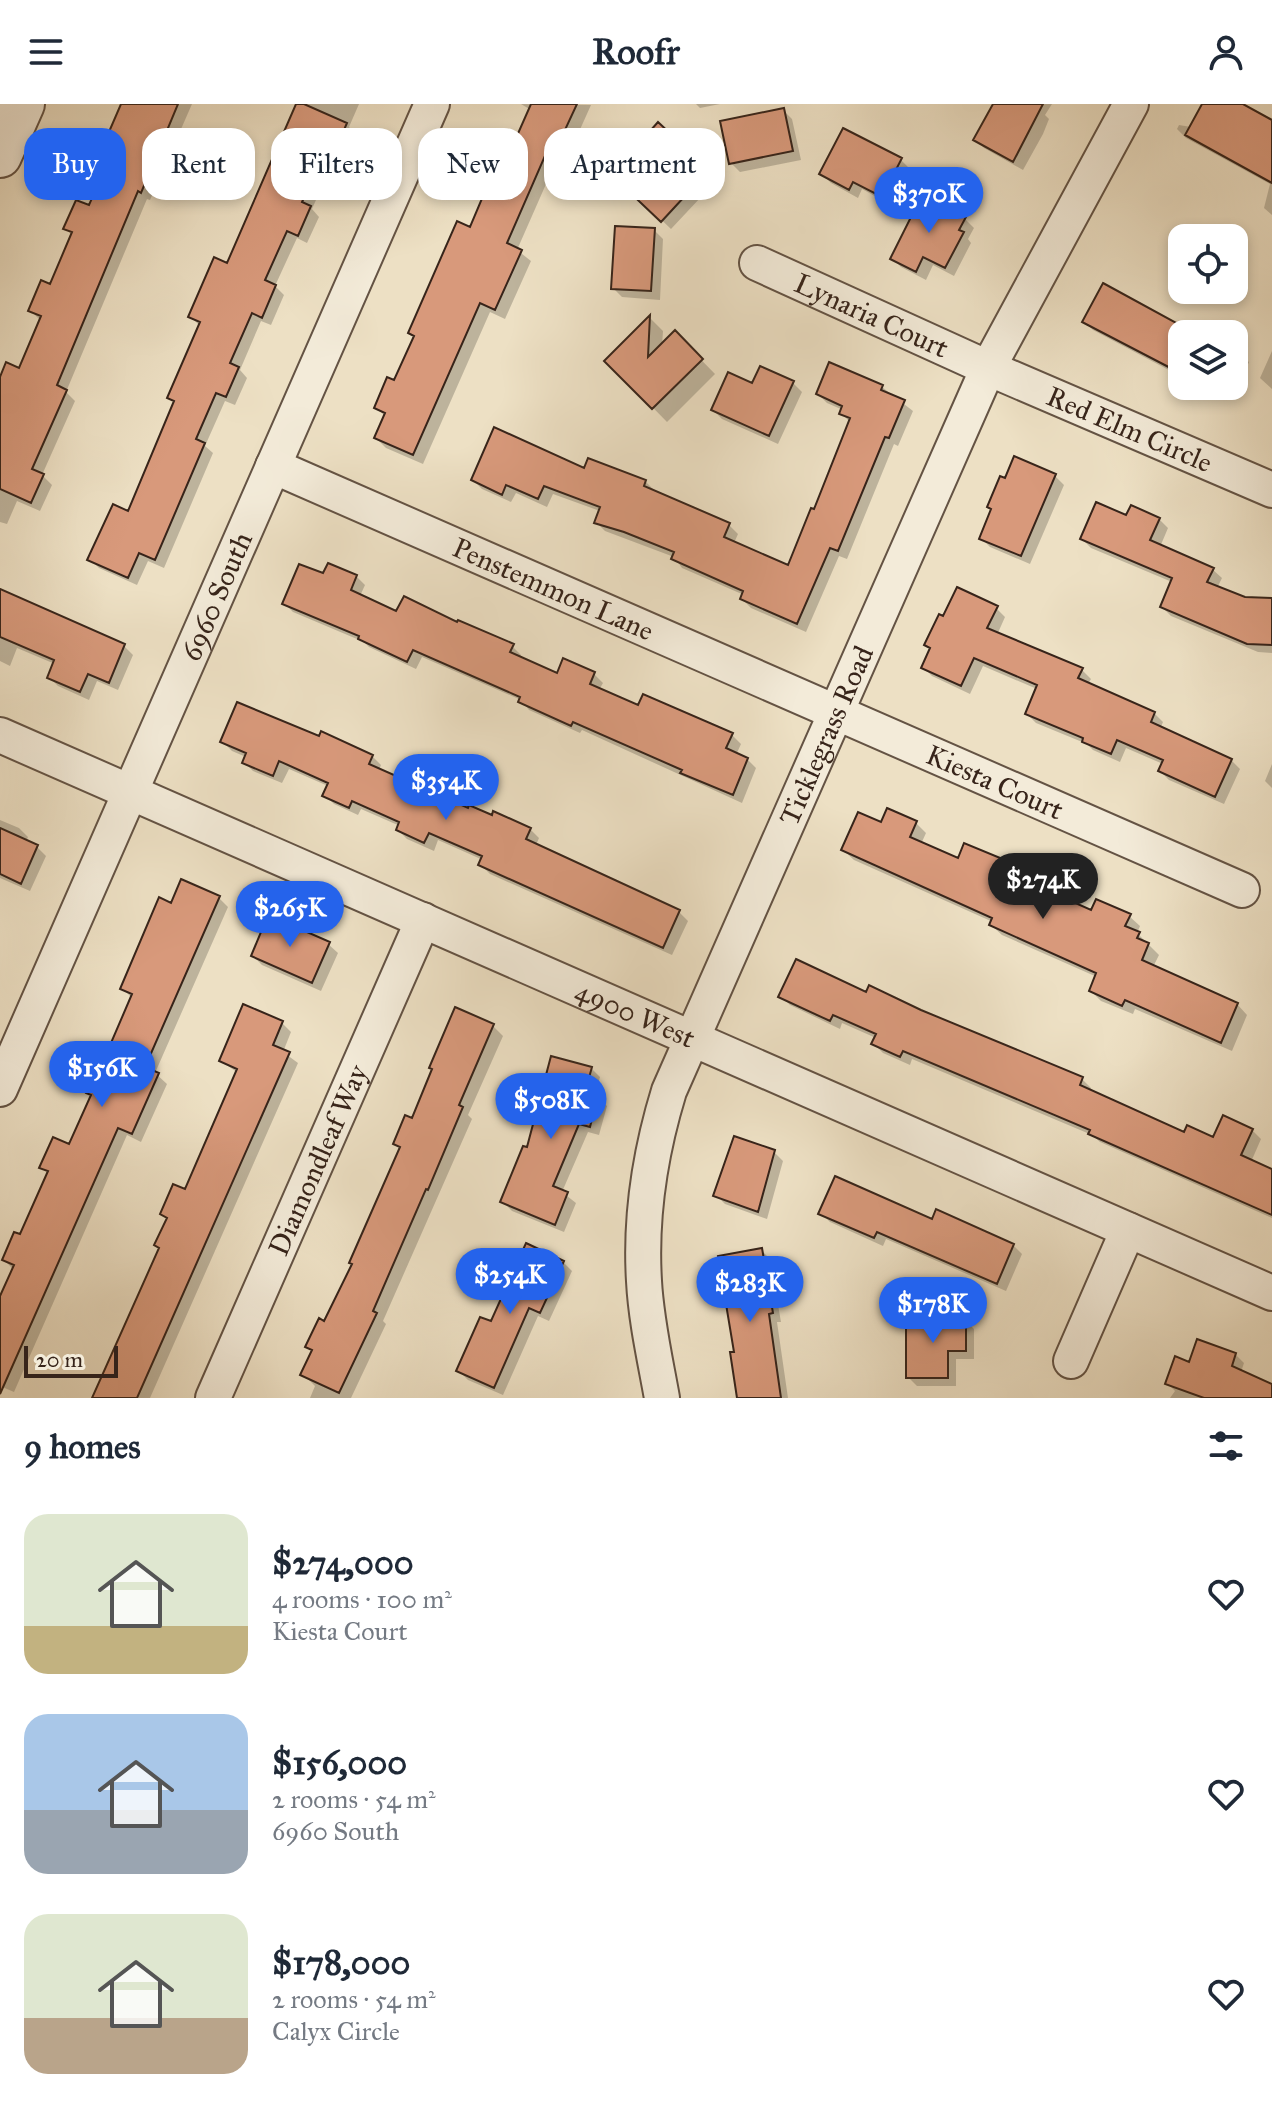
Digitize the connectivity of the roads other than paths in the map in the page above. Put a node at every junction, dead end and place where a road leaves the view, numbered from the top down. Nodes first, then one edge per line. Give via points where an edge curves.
1 (23, 104) edge
2 (432, 104) edge
3 (1131, 104) edge
4 (0, 156) edge
5 (757, 263) dead end
6 (988, 368) junction
7 (273, 466) junction
8 (1272, 490) edge
9 (835, 713) junction
10 (0, 735) edge
11 (130, 792) junction
12 (1242, 890) dead end
13 (423, 920) junction
14 (691, 1038) junction
15 (0, 1089) edge
16 (1128, 1230) junction
17 (1272, 1293) edge
18 (1071, 1361) dead end
19 (213, 1398) edge
20 (662, 1398) edge

1 - 4 street
2 - 7 street, 6960 South
3 - 6 street, Ticklegrass Road
5 - 6 street, Lynaria Court
6 - 8 street, Red Elm Circle
6 - 9 street, Ticklegrass Road
7 - 9 street, Penstemmon Lane
7 - 11 street, 6960 South
9 - 12 street, Kiesta Court
9 - 14 street, Ticklegrass Road
10 - 11 street, 4900 West
11 - 13 street, 4900 West
11 - 15 street, 6960 South
13 - 14 street, 4900 West
13 - 19 street, Diamondleaf Way
14 - 16 street, 4900 West
14 - 20 street, Ticklegrass Road via 658,1128 644,1204 644,1282
16 - 17 street, 4900 West
16 - 18 street

